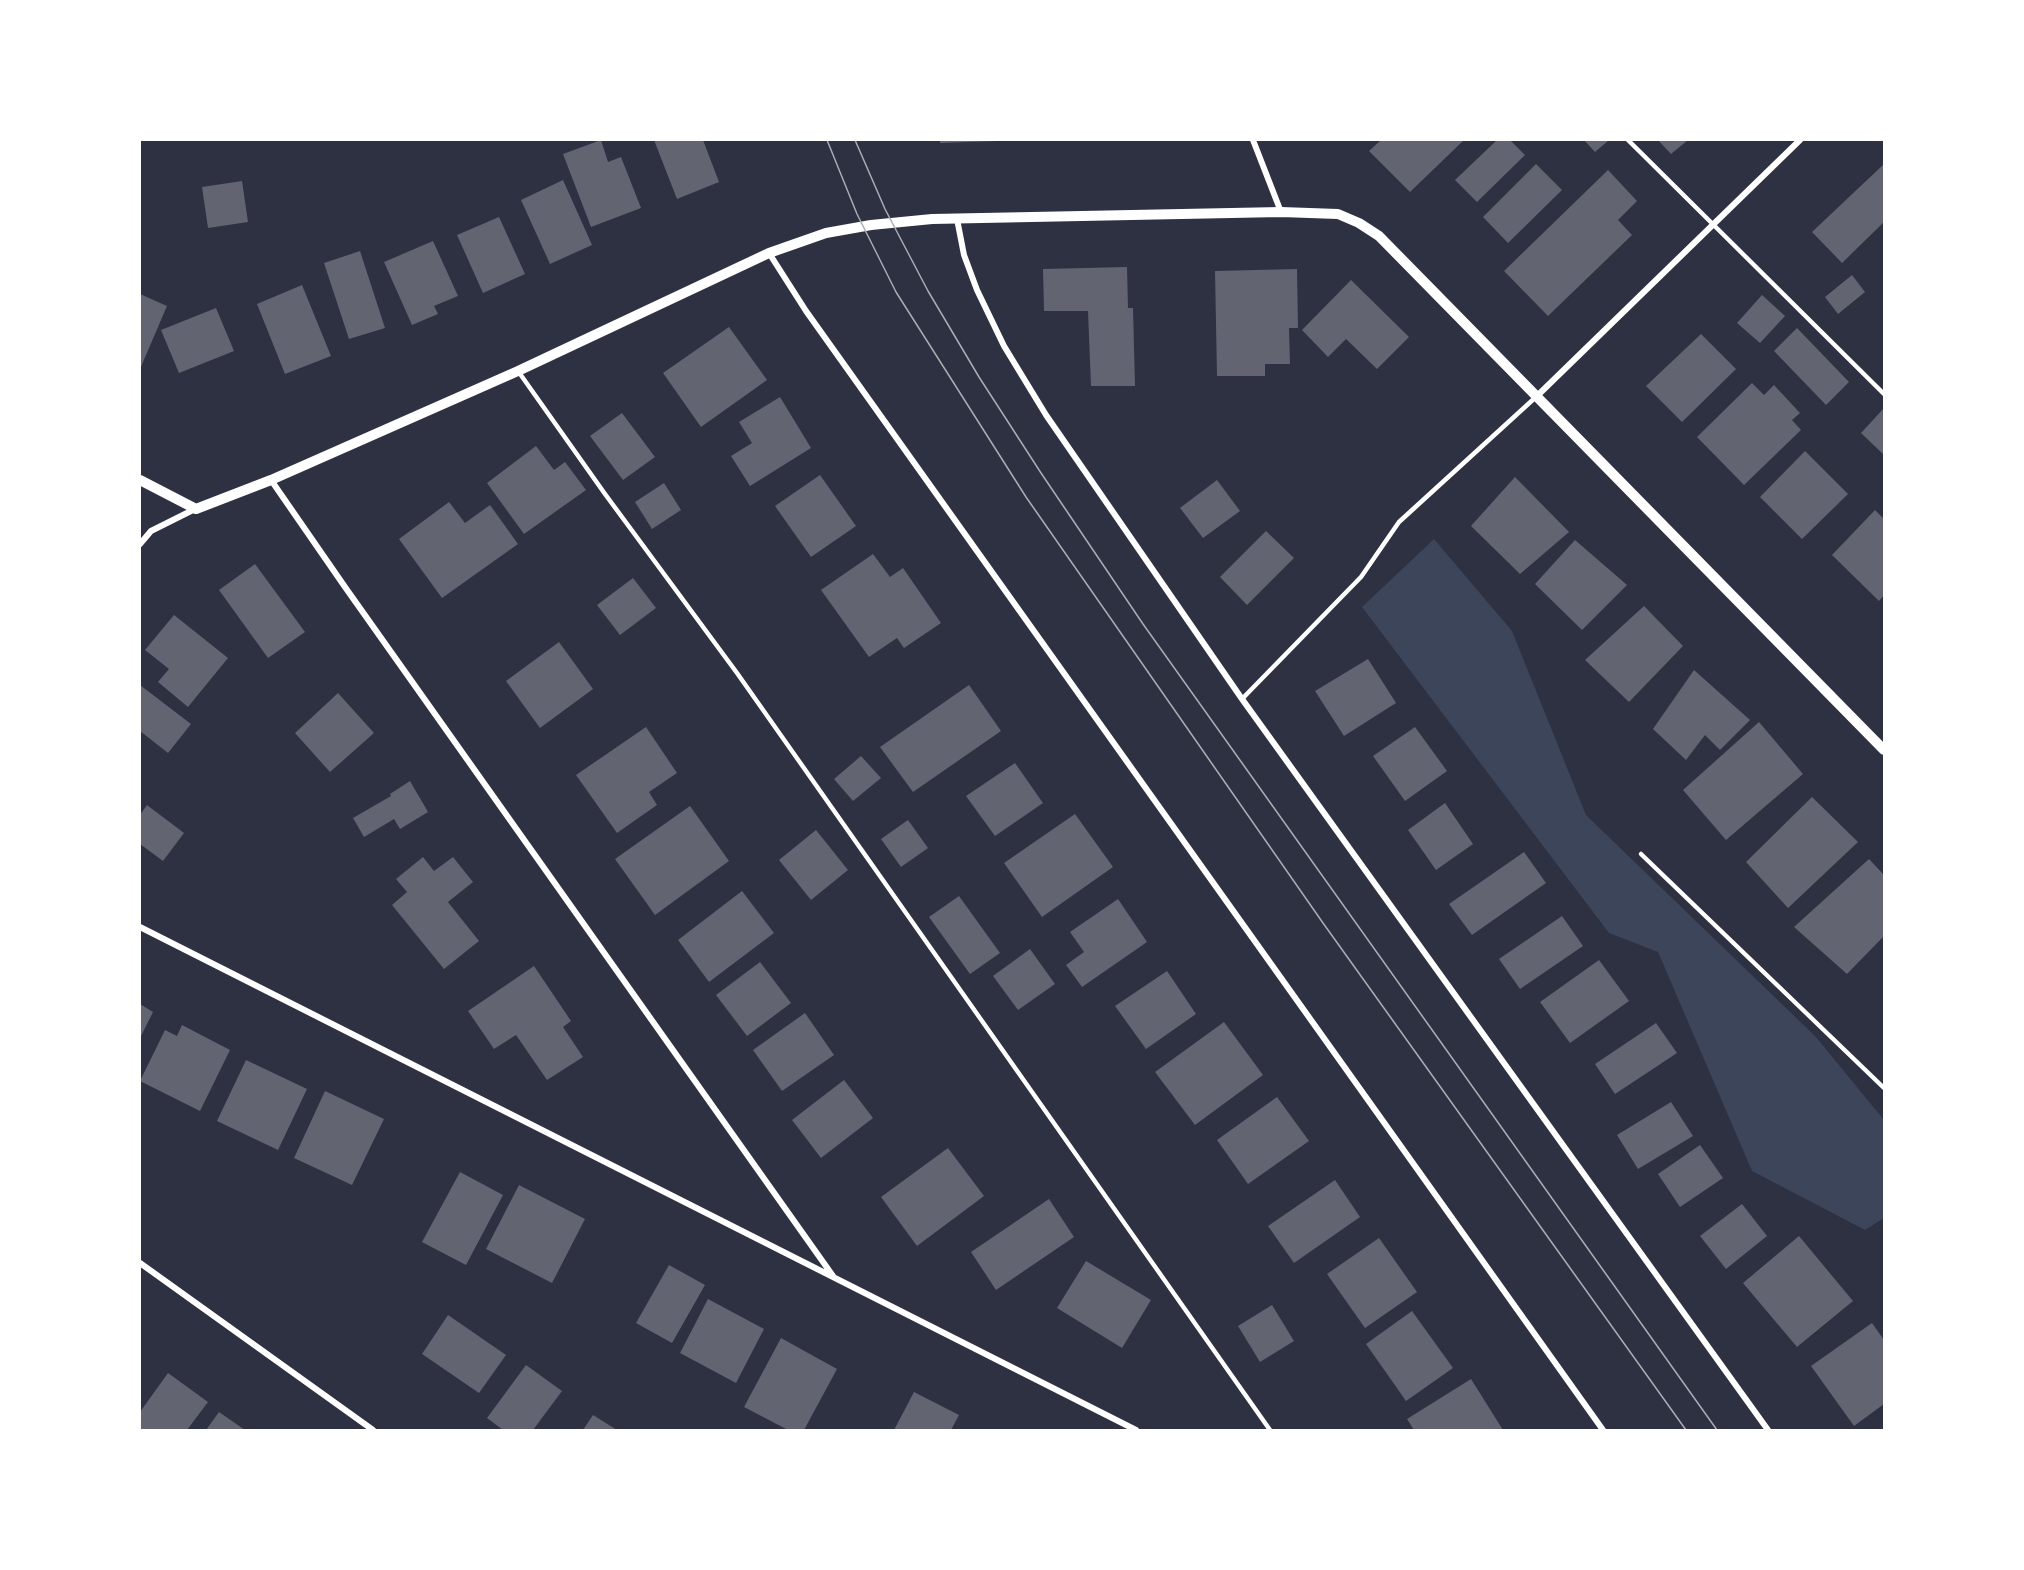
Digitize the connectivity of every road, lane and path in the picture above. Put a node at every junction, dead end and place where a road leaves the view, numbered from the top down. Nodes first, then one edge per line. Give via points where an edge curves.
1 (1253, 140) edge
2 (1628, 140) edge
3 (1800, 140) edge
4 (1281, 212) junction
5 (957, 219) junction
6 (1713, 223) junction
7 (769, 253) junction
8 (518, 371) junction
9 (1884, 393) edge
10 (1537, 396) junction
11 (140, 480) edge
12 (271, 480) junction
13 (196, 509) junction
14 (140, 544) edge
15 (1242, 699) junction
16 (1884, 750) edge
17 (1641, 854) dead end
18 (140, 927) edge
19 (1884, 1088) edge
20 (140, 1263) edge
21 (834, 1278) junction
22 (373, 1431) edge
23 (1136, 1431) edge
24 (1270, 1431) edge
25 (1603, 1431) edge
26 (1768, 1431) edge

1 - 4 street
2 - 6 lane
3 - 6 street
4 - 5 street
4 - 10 street via 1338,214 1379,236
5 - 7 street via 871,225 826,233
5 - 15 street via 964,255 977,290 1010,356
6 - 9 lane
6 - 10 street
7 - 8 street
7 - 25 street
8 - 12 street
8 - 24 lane via 744,683
10 - 15 lane via 1399,522 1361,577
10 - 16 street
11 - 13 street
12 - 13 street
12 - 21 street
13 - 14 street via 151,531
15 - 26 street
17 - 19 lane
18 - 21 street
20 - 22 street
21 - 23 street

